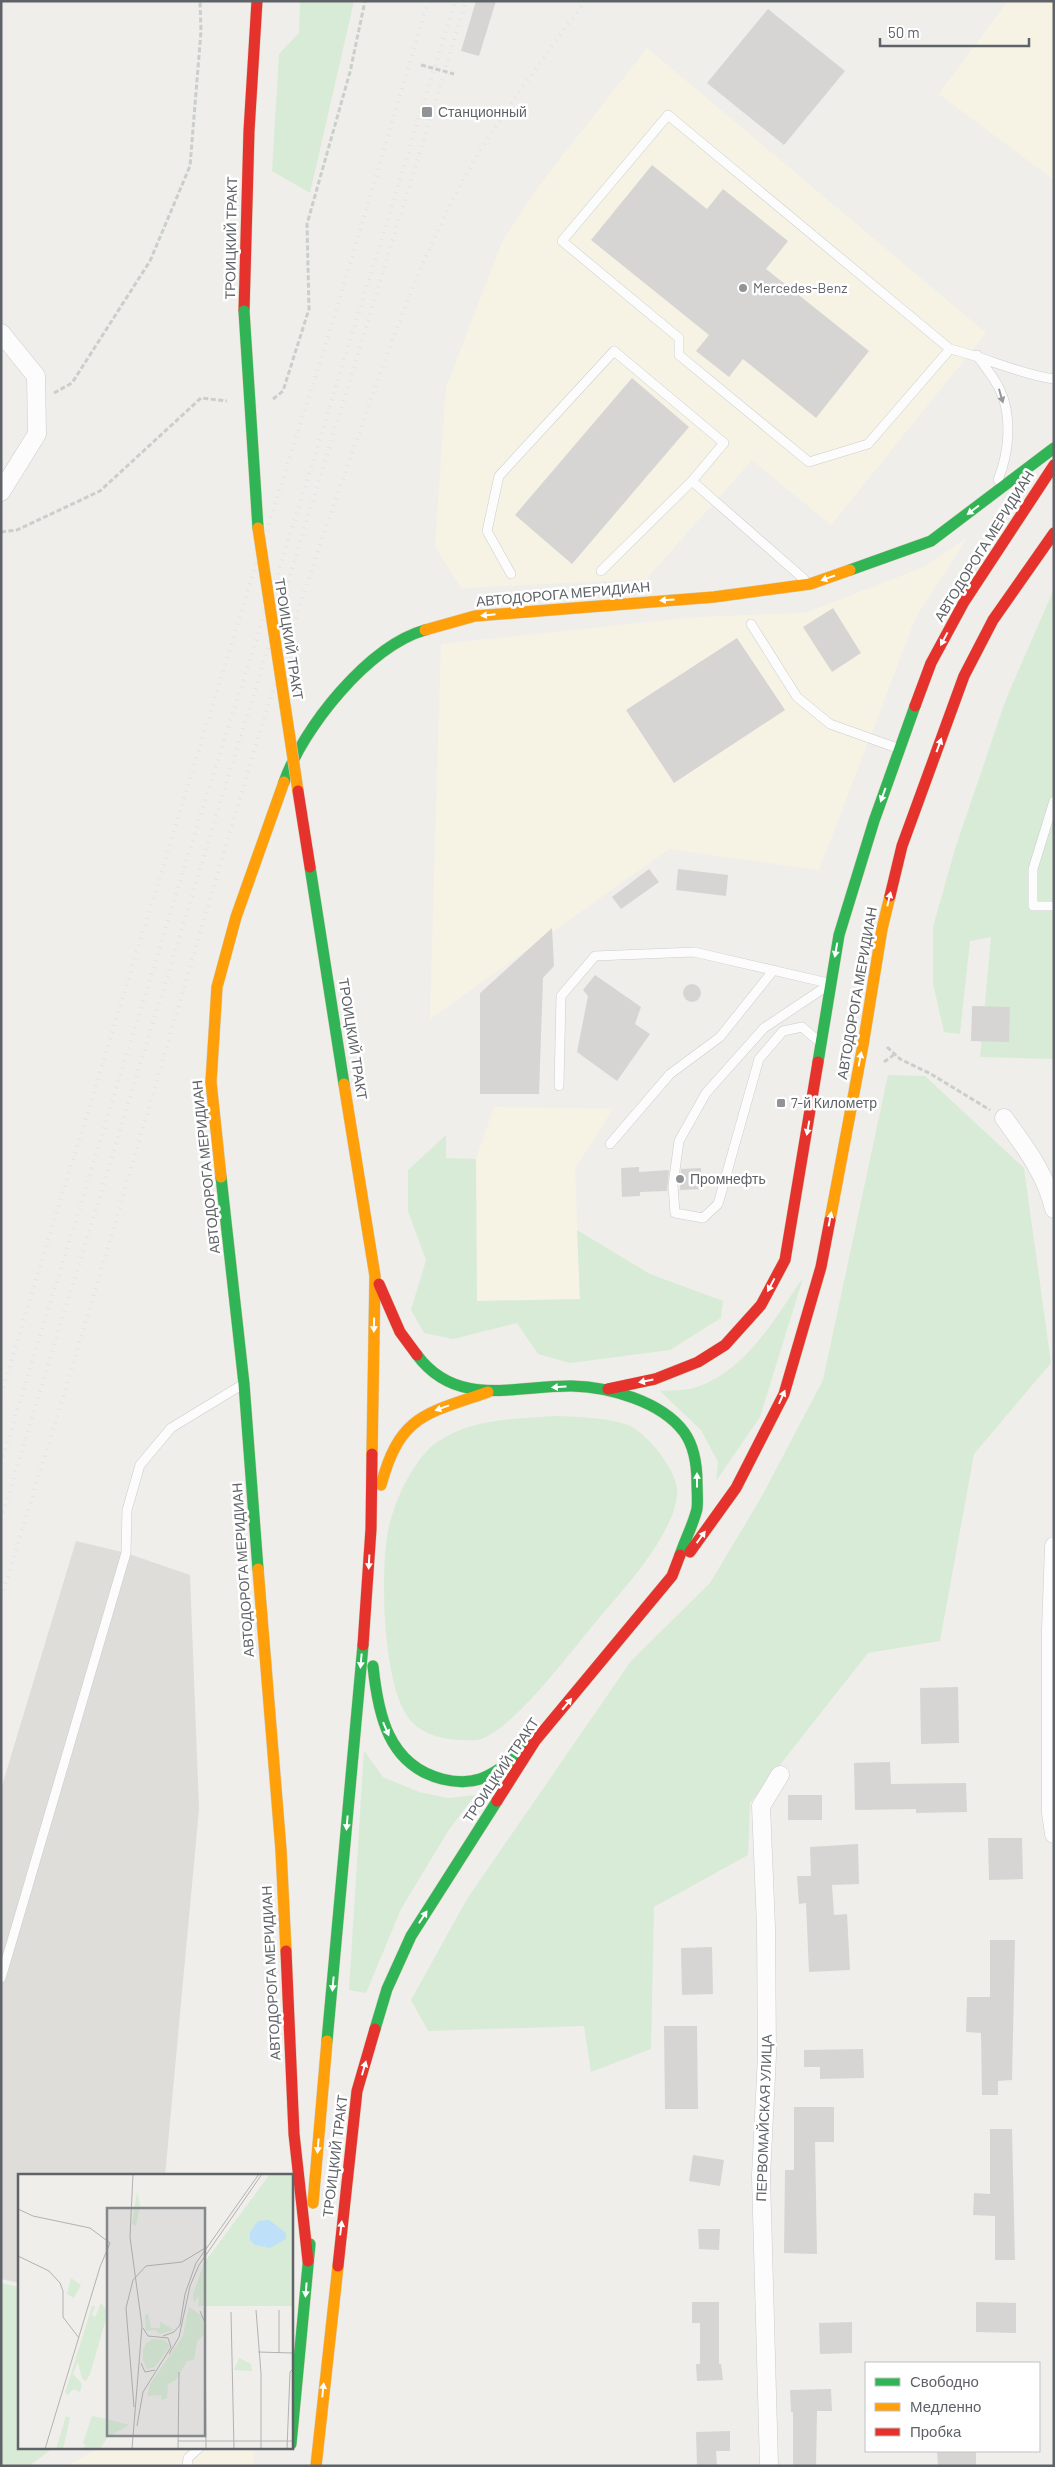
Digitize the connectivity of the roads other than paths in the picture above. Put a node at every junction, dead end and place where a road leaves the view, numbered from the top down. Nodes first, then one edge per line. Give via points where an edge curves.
1 (257, 1) edge
2 (1, 334) edge
3 (950, 349) junction
4 (976, 355) junction
5 (1054, 379) edge
6 (1054, 448) edge
7 (1054, 464) edge
8 (692, 481) junction
9 (1, 492) edge
10 (993, 495) junction
11 (1054, 533) edge
12 (600, 571) dead end
13 (511, 574) dead end
14 (810, 584) junction
15 (751, 624) dead end
16 (900, 749) junction
17 (1054, 801) edge
18 (1054, 906) edge
19 (772, 972) junction
20 (830, 984) junction
21 (822, 1046) junction
22 (559, 1086) dead end
23 (1004, 1118) road end
24 (610, 1144) dead end
25 (1054, 1209) edge
26 (375, 1276) junction
27 (244, 1384) junction
28 (608, 1389) junction
29 (488, 1392) junction
30 (371, 1529) junction
31 (1054, 1546) edge
32 (672, 1576) junction
33 (367, 1595) junction
34 (536, 1741) junction
35 (780, 1775) dead end
36 (1054, 1834) edge
37 (1, 1978) edge
38 (308, 2261) junction
39 (303, 2320) junction
40 (292, 2339) edge
41 (292, 2434) edge
42 (197, 2450) edge
43 (187, 2466) edge
44 (316, 2466) edge
45 (769, 2466) edge

1 - 26 main road, ТРОИЦКИЙ ТРАКТ, bridge via 248,131 244,311 259,546
2 - 9 street via 36,376 37,403 37,434
3 - 3 lane via 668,115 562,241 679,338 679,355 809,462 868,444
3 - 4 lane
4 - 5 lane via 1038,377
4 -> 10 lane via 1000,389 1008,423 1004,465
6 - 10 main road, АВТОДОРОГА МЕРИДИАН
7 -> 16 main road, АВТОДОРОГА МЕРИДИАН via 959,610 931,663
8 - 12 lane
8 - 13 lane via 724,443 614,351 499,476 488,532
8 - 14 lane
10 -> 14 main road, АВТОДОРОГА МЕРИДИАН via 931,541
32 -> 11 main road, АВТОДОРОГА МЕРИДИАН via 736,1488 784,1394 821,1267 882,929 902,846 964,676 993,620
14 -> 27 main road, АВТОДОРОГА МЕРИДИАН via 714,597 475,616 421,631 389,647 359,670 318,719 286,776 236,917 217,987 211,1082
15 - 16 lane via 797,698 830,724
16 -> 20 main road, АВТОДОРОГА МЕРИДИАН via 839,936
17 - 18 lane via 1033,869 1033,906
19 - 20 lane
19 - 22 lane via 694,952 595,956 561,996
19 - 24 lane via 720,1037 670,1074
20 - 21 main road, АВТОДОРОГА МЕРИДИАН
20 - 21 lane via 764,1028 706,1093 679,1141 673,1185 675,1213 703,1218 718,1204 760,1059 783,1031 802,1027
21 -> 28 main road, АВТОДОРОГА МЕРИДИАН via 785,1260 761,1305 724,1345 698,1362 655,1379
23 - 25 street via 1036,1162
26 - 29 main road, ТРОИЦКИЙ ТРАКТ via 400,1332 423,1363 446,1382
26 -> 30 main road, ТРОИЦКИЙ ТРАКТ
27 - 37 lane via 171,1428 140,1465 127,1510 126,1553
27 - 38 main road, АВТОДОРОГА МЕРИДИАН via 281,1850 294,2134
28 -> 29 main road, ТРОИЦКИЙ ТРАКТ via 571,1386
32 -> 28 main road, ТРОИЦКИЙ ТРАКТ via 697,1508 694,1452 684,1432 657,1408
29 -> 30 main road via 410,1423 394,1442 385,1465
30 -> 33 main road, ТРОИЦКИЙ ТРАКТ
31 - 36 street via 1051,1630 1051,1813
34 -> 32 main road, ТРОИЦКИЙ ТРАКТ
33 -> 34 main road via 376,1698 399,1754 416,1771 435,1779 474,1781 502,1766
33 -> 38 main road, ТРОИЦКИЙ ТРАКТ
44 -> 34 main road, ТРОИЦКИЙ ТРАКТ via 357,2091 387,1989 411,1936
35 - 45 street, ПЕРВОМАЙСКАЯ УЛИЦА via 761,1806 767,2046 761,2176
38 -> 39 main road, ТРОИЦКИЙ ТРАКТ
39 - 40 lane
39 - 41 main road, ТРОИЦКИЙ ТРАКТ
42 - 43 lane via 188,2458

